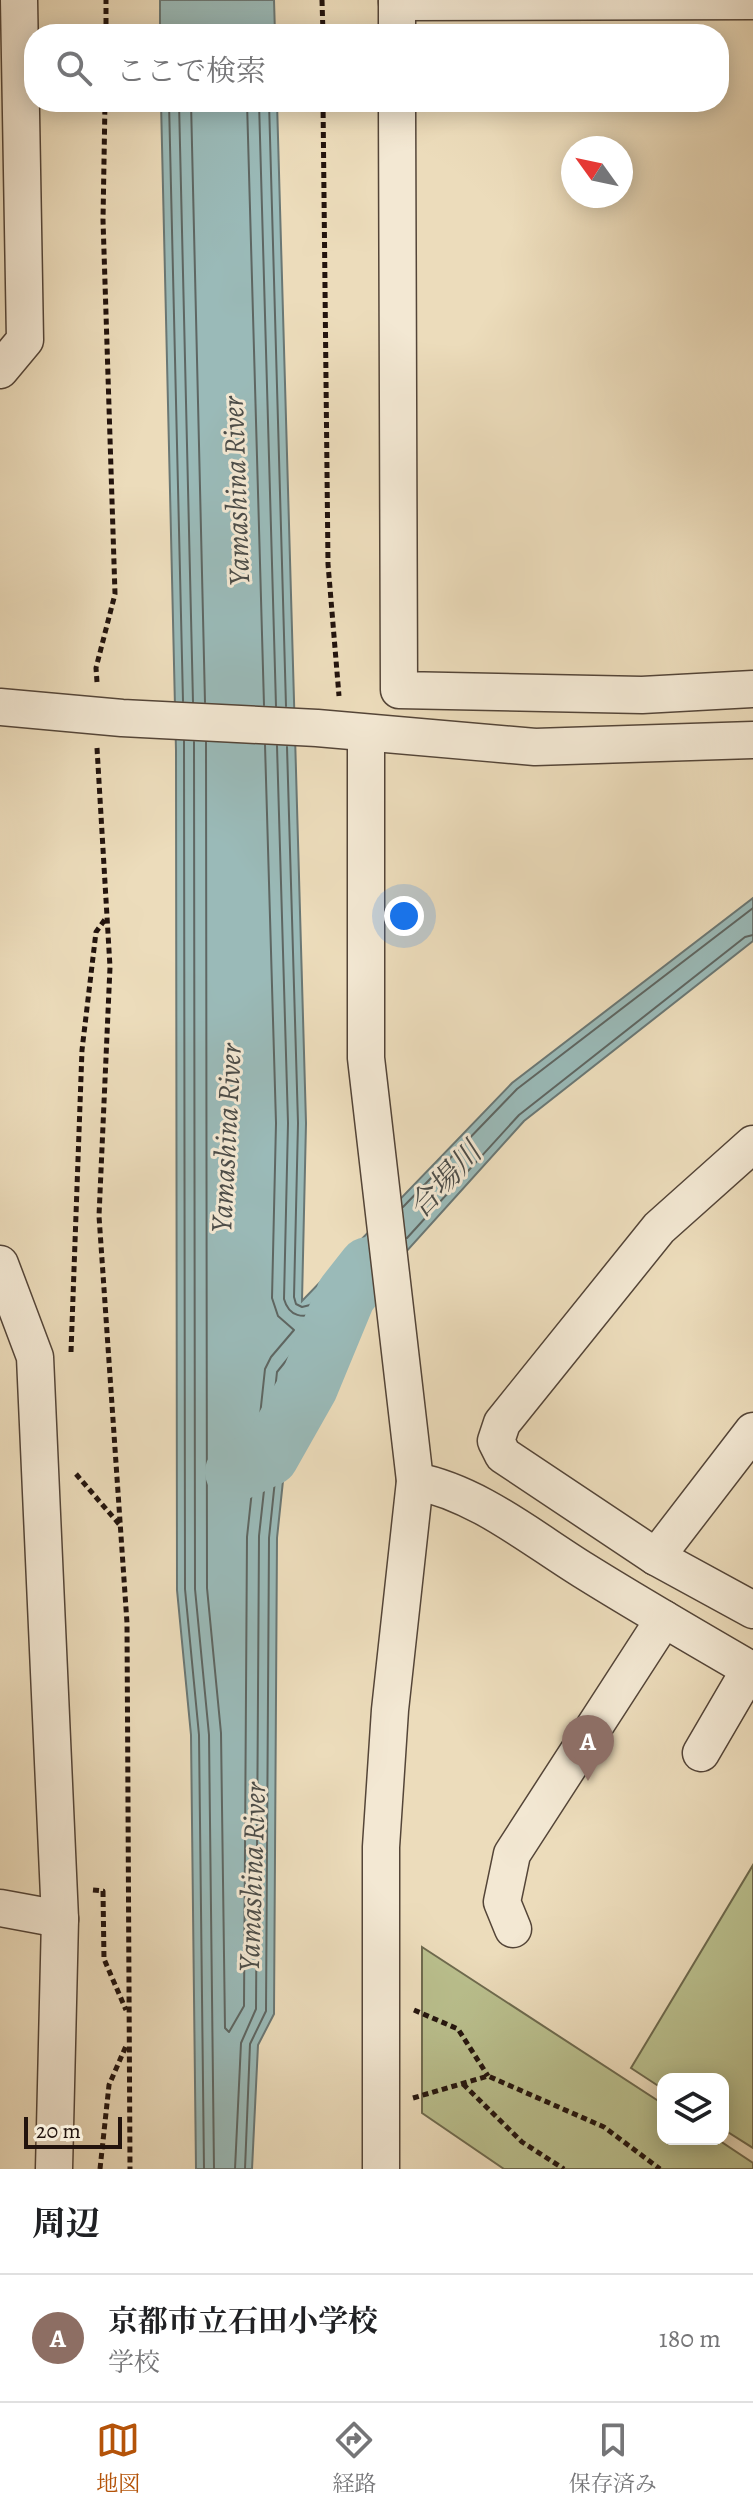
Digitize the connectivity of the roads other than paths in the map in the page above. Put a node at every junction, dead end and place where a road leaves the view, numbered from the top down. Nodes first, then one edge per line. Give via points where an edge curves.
1 (19, 0) edge
2 (753, 1) edge
3 (397, 12) edge
4 (397, 112) edge
5 (0, 370) edge
6 (753, 689) edge
7 (0, 707) edge
8 (342, 730) junction
9 (753, 740) edge
10 (753, 1144) edge
11 (0, 1264) edge
12 (753, 1431) edge
13 (415, 1481) junction
14 (656, 1557) junction
15 (753, 1610) edge
16 (664, 1619) junction
17 (752, 1670) edge
18 (701, 1753) dead end
19 (0, 1908) edge
20 (74, 1909) junction
21 (513, 1929) dead end
22 (54, 2169) edge
23 (381, 2169) edge

1 - 5 street via 25,340
2 - 3 street
4 - 6 street via 399,690 642,695
7 - 8 street
8 - 9 street via 535,747
8 - 13 street via 366,1058
10 - 14 street via 659,1228 502,1423 496,1441 503,1455
11 - 20 street via 35,1357
12 - 14 street
13 - 16 street via 474,1502
13 - 23 street via 381,1847
14 - 15 street
16 - 17 street
16 - 21 street via 512,1854 502,1902
17 - 18 street
19 - 20 street
20 - 22 street

